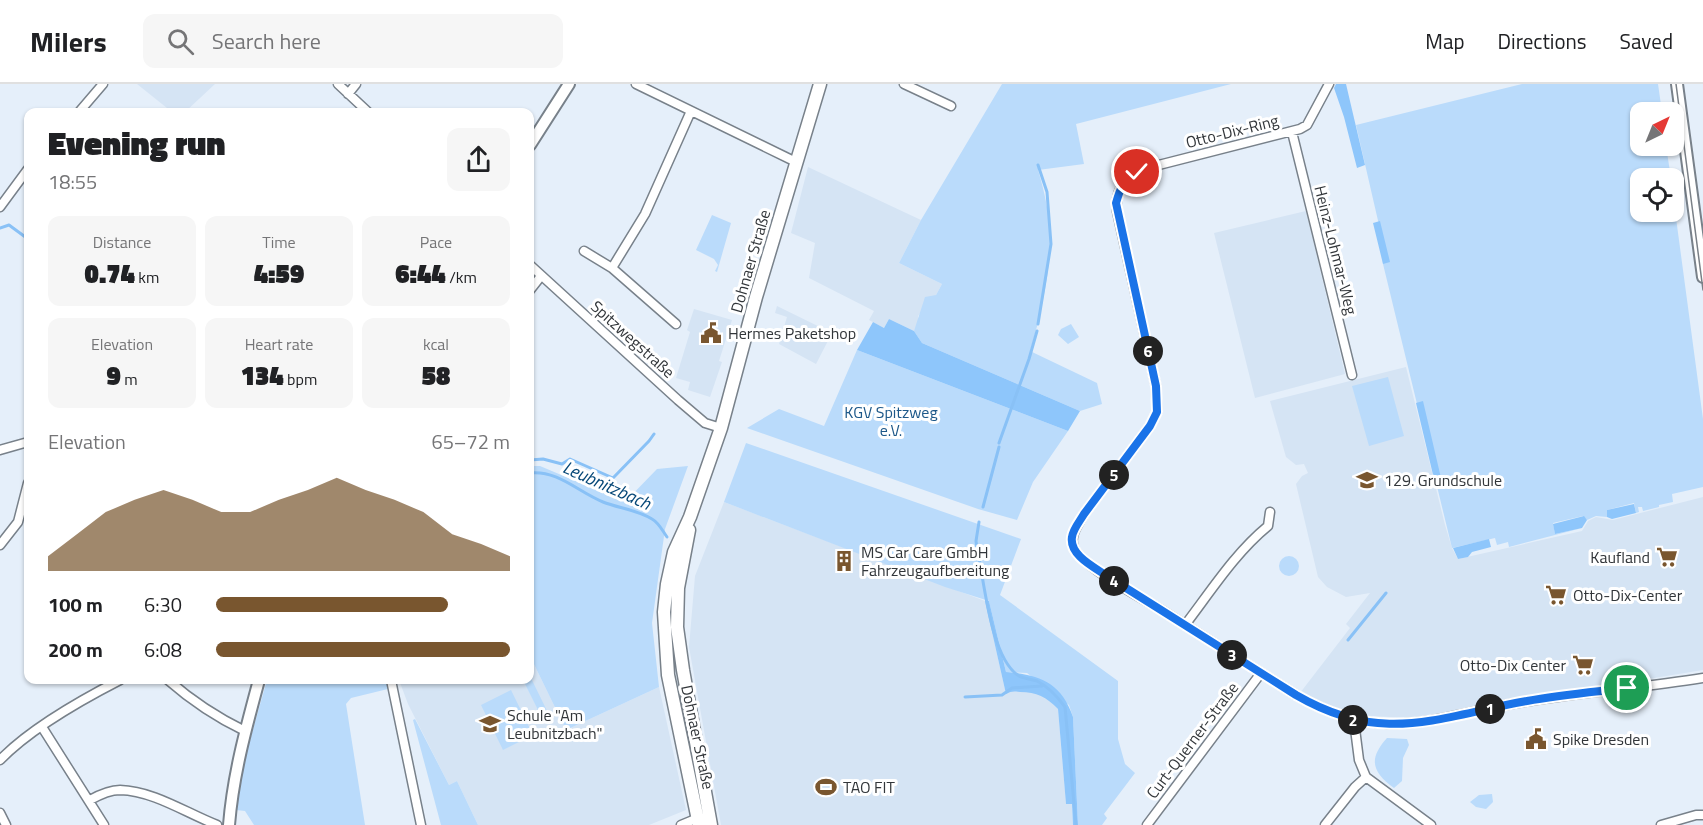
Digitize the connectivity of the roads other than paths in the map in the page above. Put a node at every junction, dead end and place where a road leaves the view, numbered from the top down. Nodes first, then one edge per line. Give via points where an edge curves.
1 (103, 84) edge
2 (338, 84) edge
3 (356, 84) edge
4 (568, 84) edge
5 (636, 84) edge
6 (820, 84) edge
7 (904, 84) edge
8 (1329, 84) edge
9 (1677, 84) edge
10 (348, 94) junction
11 (951, 106) dead end
12 (85, 108) edge
13 (364, 108) edge
14 (691, 111) junction
15 (1292, 132) junction
16 (534, 139) edge
17 (796, 162) junction
18 (24, 175) edge
19 (0, 207) edge
20 (584, 251) dead end
21 (612, 268) junction
22 (534, 269) edge
23 (541, 276) junction
24 (1703, 277) edge
25 (534, 285) edge
26 (676, 324) dead end
27 (1352, 375) dead end
28 (721, 428) junction
29 (24, 443) edge
30 (0, 450) edge
31 (24, 499) edge
32 (1270, 512) dead end
33 (690, 517) junction
34 (0, 545) edge
35 (1185, 625) junction
36 (1261, 673) junction
37 (1703, 678) edge
38 (112, 684) edge
39 (172, 684) edge
40 (259, 684) edge
41 (392, 684) edge
42 (1354, 721) junction
43 (42, 727) junction
44 (245, 731) junction
45 (0, 760) edge
46 (1366, 777) junction
47 (90, 800) junction
48 (0, 813) edge
49 (1703, 815) edge
50 (698, 821) edge
51 (6, 825) edge
52 (104, 825) edge
53 (217, 825) edge
54 (229, 825) edge
55 (421, 825) edge
56 (681, 825) edge
57 (711, 825) edge
58 (1147, 825) edge
59 (1325, 825) edge
60 (1431, 825) edge
61 (1661, 825) edge

1 - 12 street
2 - 10 street
3 - 10 street
4 - 16 street
5 - 14 street
6 - 17 main road, Dohnaer Straße
7 - 11 street
8 - 15 street, Otto-Dix-Ring via 1307,124
9 - 24 street
10 - 13 street
14 - 17 street
14 - 21 street via 645,214
15 - 27 street, Heinz-Lohmar-Weg
15 - 35 street, Otto-Dix-Ring via 1137,172 1129,176 1116,203 1156,386 1157,412 1148,430 1084,514 1072,537 1073,547 1085,561
17 - 28 main road, Dohnaer Straße
18 - 19 street
20 - 21 street
21 - 26 street
22 - 23 street, Spitzwegstraße
23 - 25 street
23 - 28 street, Spitzwegstraße via 705,423
28 - 33 main road, Dohnaer Straße
29 - 30 street
31 - 34 street via 14,530
32 - 35 street via 1268,526 1232,563
33 - 50 main road, Dohnaer Straße via 674,552 664,612 668,675
33 - 57 main road, Dohnaer Straße via 678,588 677,627
35 - 36 street, Otto-Dix-Ring
36 - 42 street, Otto-Dix-Ring via 1325,711
36 - 58 street, Curt-Querner-Straße
37 - 42 street, Otto-Dix-Ring via 1527,701 1434,721 1384,725
38 - 43 street
39 - 44 street via 215,717
40 - 44 street
41 - 55 street
42 - 46 street via 1359,760
43 - 45 street
43 - 47 street
44 - 54 street via 232,789
46 - 59 street
46 - 60 street
47 - 52 street
47 - 53 street via 119,790 145,795
48 - 51 street
49 - 61 street
50 - 56 street

